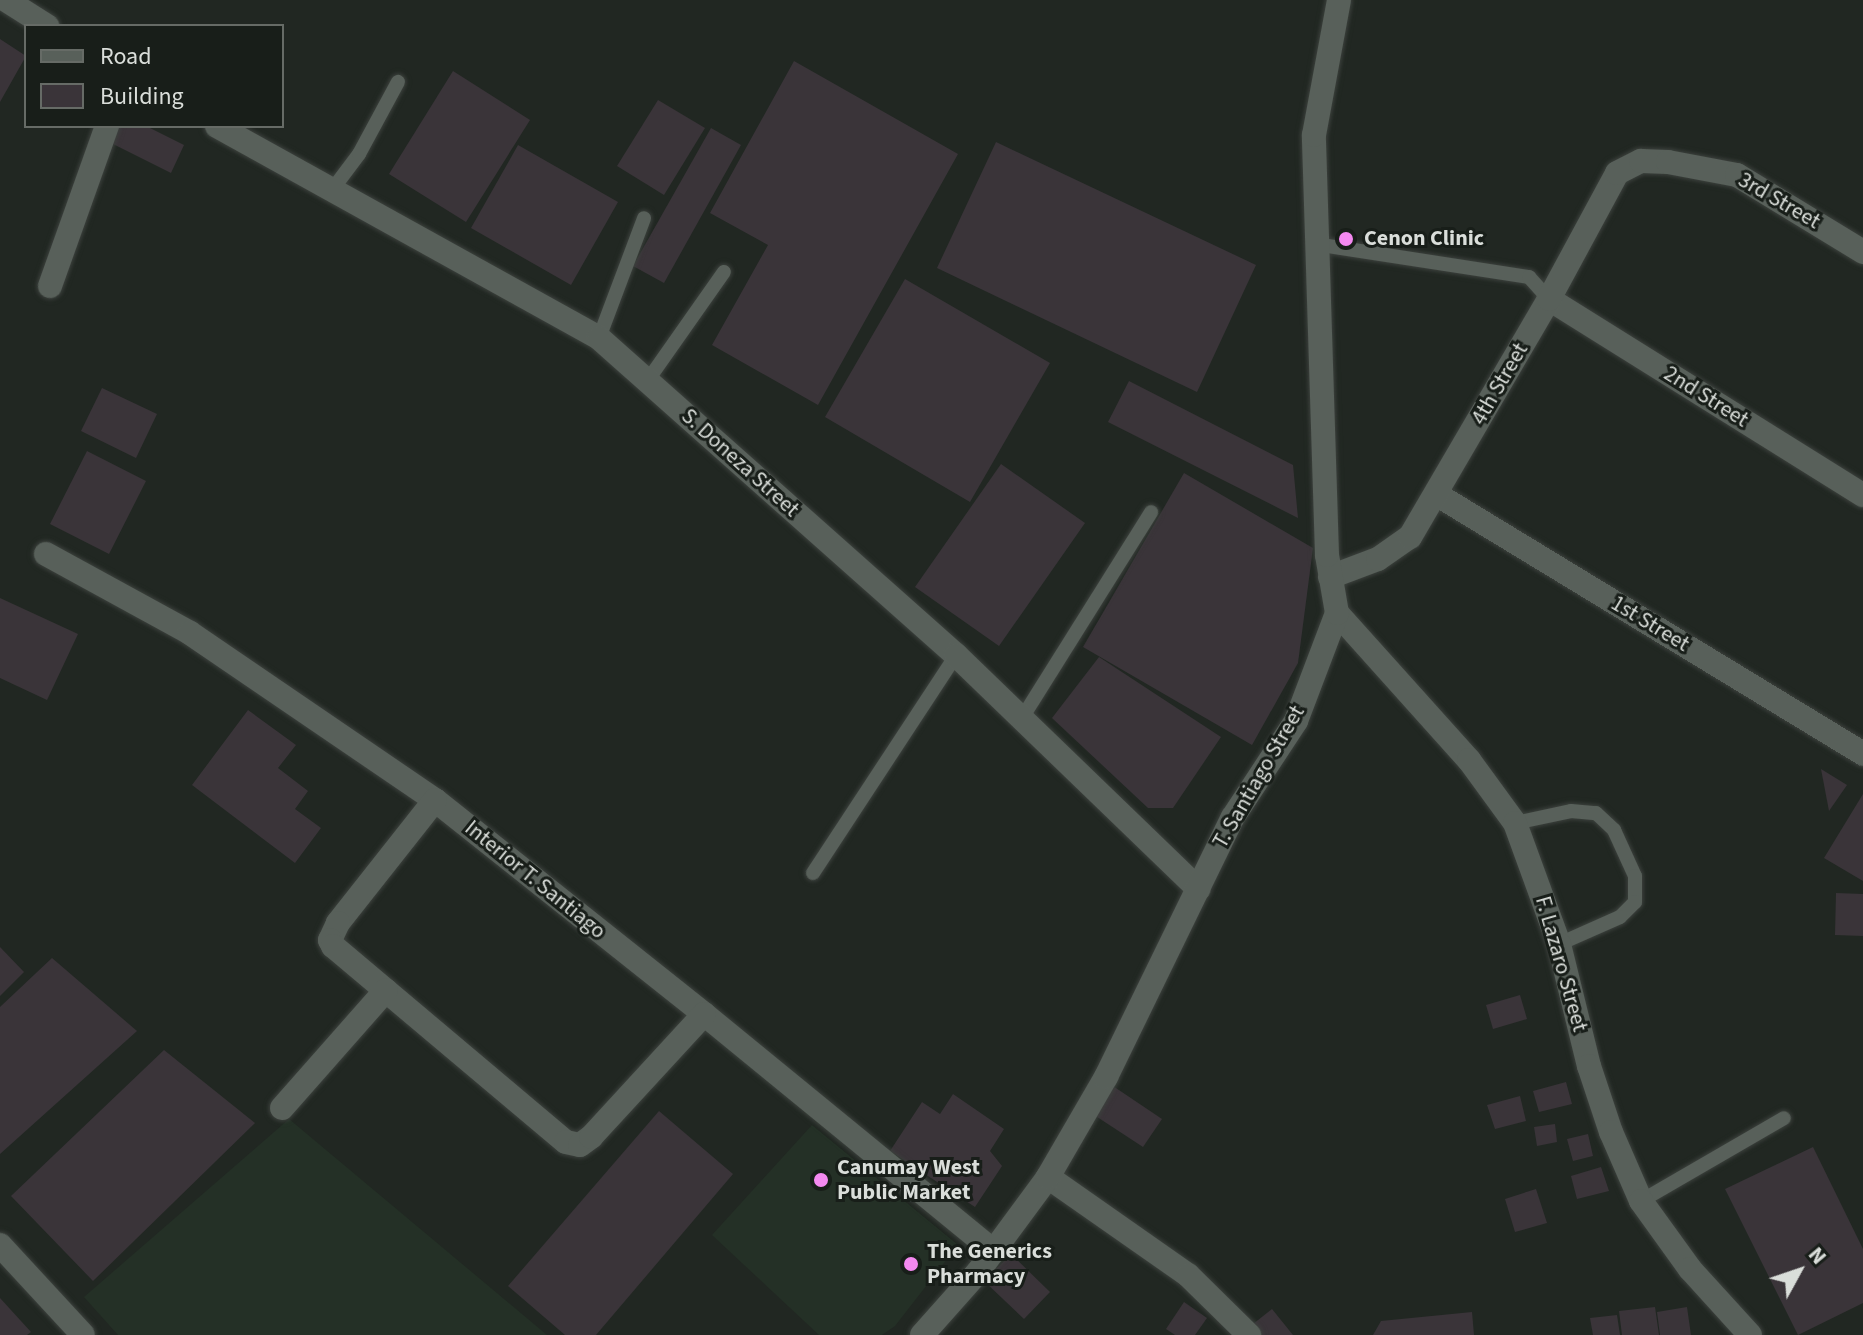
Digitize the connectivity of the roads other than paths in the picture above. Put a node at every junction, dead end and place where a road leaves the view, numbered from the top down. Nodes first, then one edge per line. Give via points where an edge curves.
1 (6, 0) edge
2 (1339, 0) edge
3 (44, 24) edge
4 (398, 82) dead end
5 (106, 128) edge
6 (221, 128) edge
7 (1641, 161) joint
8 (332, 190) junction
9 (644, 218) dead end
10 (1315, 244) junction
11 (1863, 252) edge
12 (724, 272) dead end
13 (50, 286) dead end
14 (1549, 299) junction
15 (599, 338) junction
16 (648, 380) junction
17 (1436, 494) junction
18 (1863, 495) edge
19 (1151, 512) dead end
20 (46, 554) dead end
21 (1330, 577) junction
22 (1337, 613) junction
23 (956, 655) junction
24 (1022, 718) junction
25 (1863, 754) edge
26 (435, 800) junction
27 (1515, 823) junction
28 (813, 873) dead end
29 (1198, 889) junction
30 (1559, 944) junction
31 (386, 990) junction
32 (704, 1014) junction
33 (282, 1108) dead end
34 (1784, 1118) dead end
35 (1048, 1177) junction
36 (1641, 1201) junction
37 (0, 1245) edge
38 (994, 1251) junction
39 (83, 1335) edge
40 (923, 1335) edge
41 (1249, 1335) edge
42 (1750, 1335) edge

1 - 3 street
2 - 10 street via 1314,135
4 - 8 lane via 359,154
5 - 13 street
6 - 8 street, S. Doneza Street
7 - 11 street, 3rd Street via 1737,175
7 - 14 street, 4th Street via 1617,173
8 - 15 street, S. Doneza Street
9 - 15 lane
10 - 14 lane via 1529,277
10 - 21 street
12 - 16 lane
14 - 17 street, 4th Street
14 - 18 street, 2nd Street
15 - 16 street, S. Doneza Street
16 - 23 street, S. Doneza Street
17 - 21 street, 4th Street via 1410,537 1378,559
17 - 25 street, 1st Street
19 - 24 lane
20 - 26 street, Interior T. Santiago via 190,633
21 - 22 street
22 - 27 street, F. Lazaro Street via 1469,760
22 - 29 street, T. Santiago Street via 1296,721 1233,817
23 - 24 street, S. Doneza Street
23 - 28 lane
24 - 29 street, S. Doneza Street
26 - 31 street via 331,932 333,946
26 - 32 street, Interior T. Santiago
27 - 30 street, F. Lazaro Street
27 - 30 lane via 1571,811 1596,813 1614,830 1635,876 1635,902 1620,917
29 - 35 street, T. Santiago Street via 1147,999
30 - 36 street, F. Lazaro Street via 1589,1066
31 - 32 street via 566,1142 580,1145
31 - 33 street
32 - 38 street, Interior T. Santiago
34 - 36 lane
35 - 38 street, T. Santiago Street
35 - 41 street via 1188,1275
36 - 42 street, F. Lazaro Street via 1690,1269
37 - 39 street
38 - 40 street, T. Santiago Street

